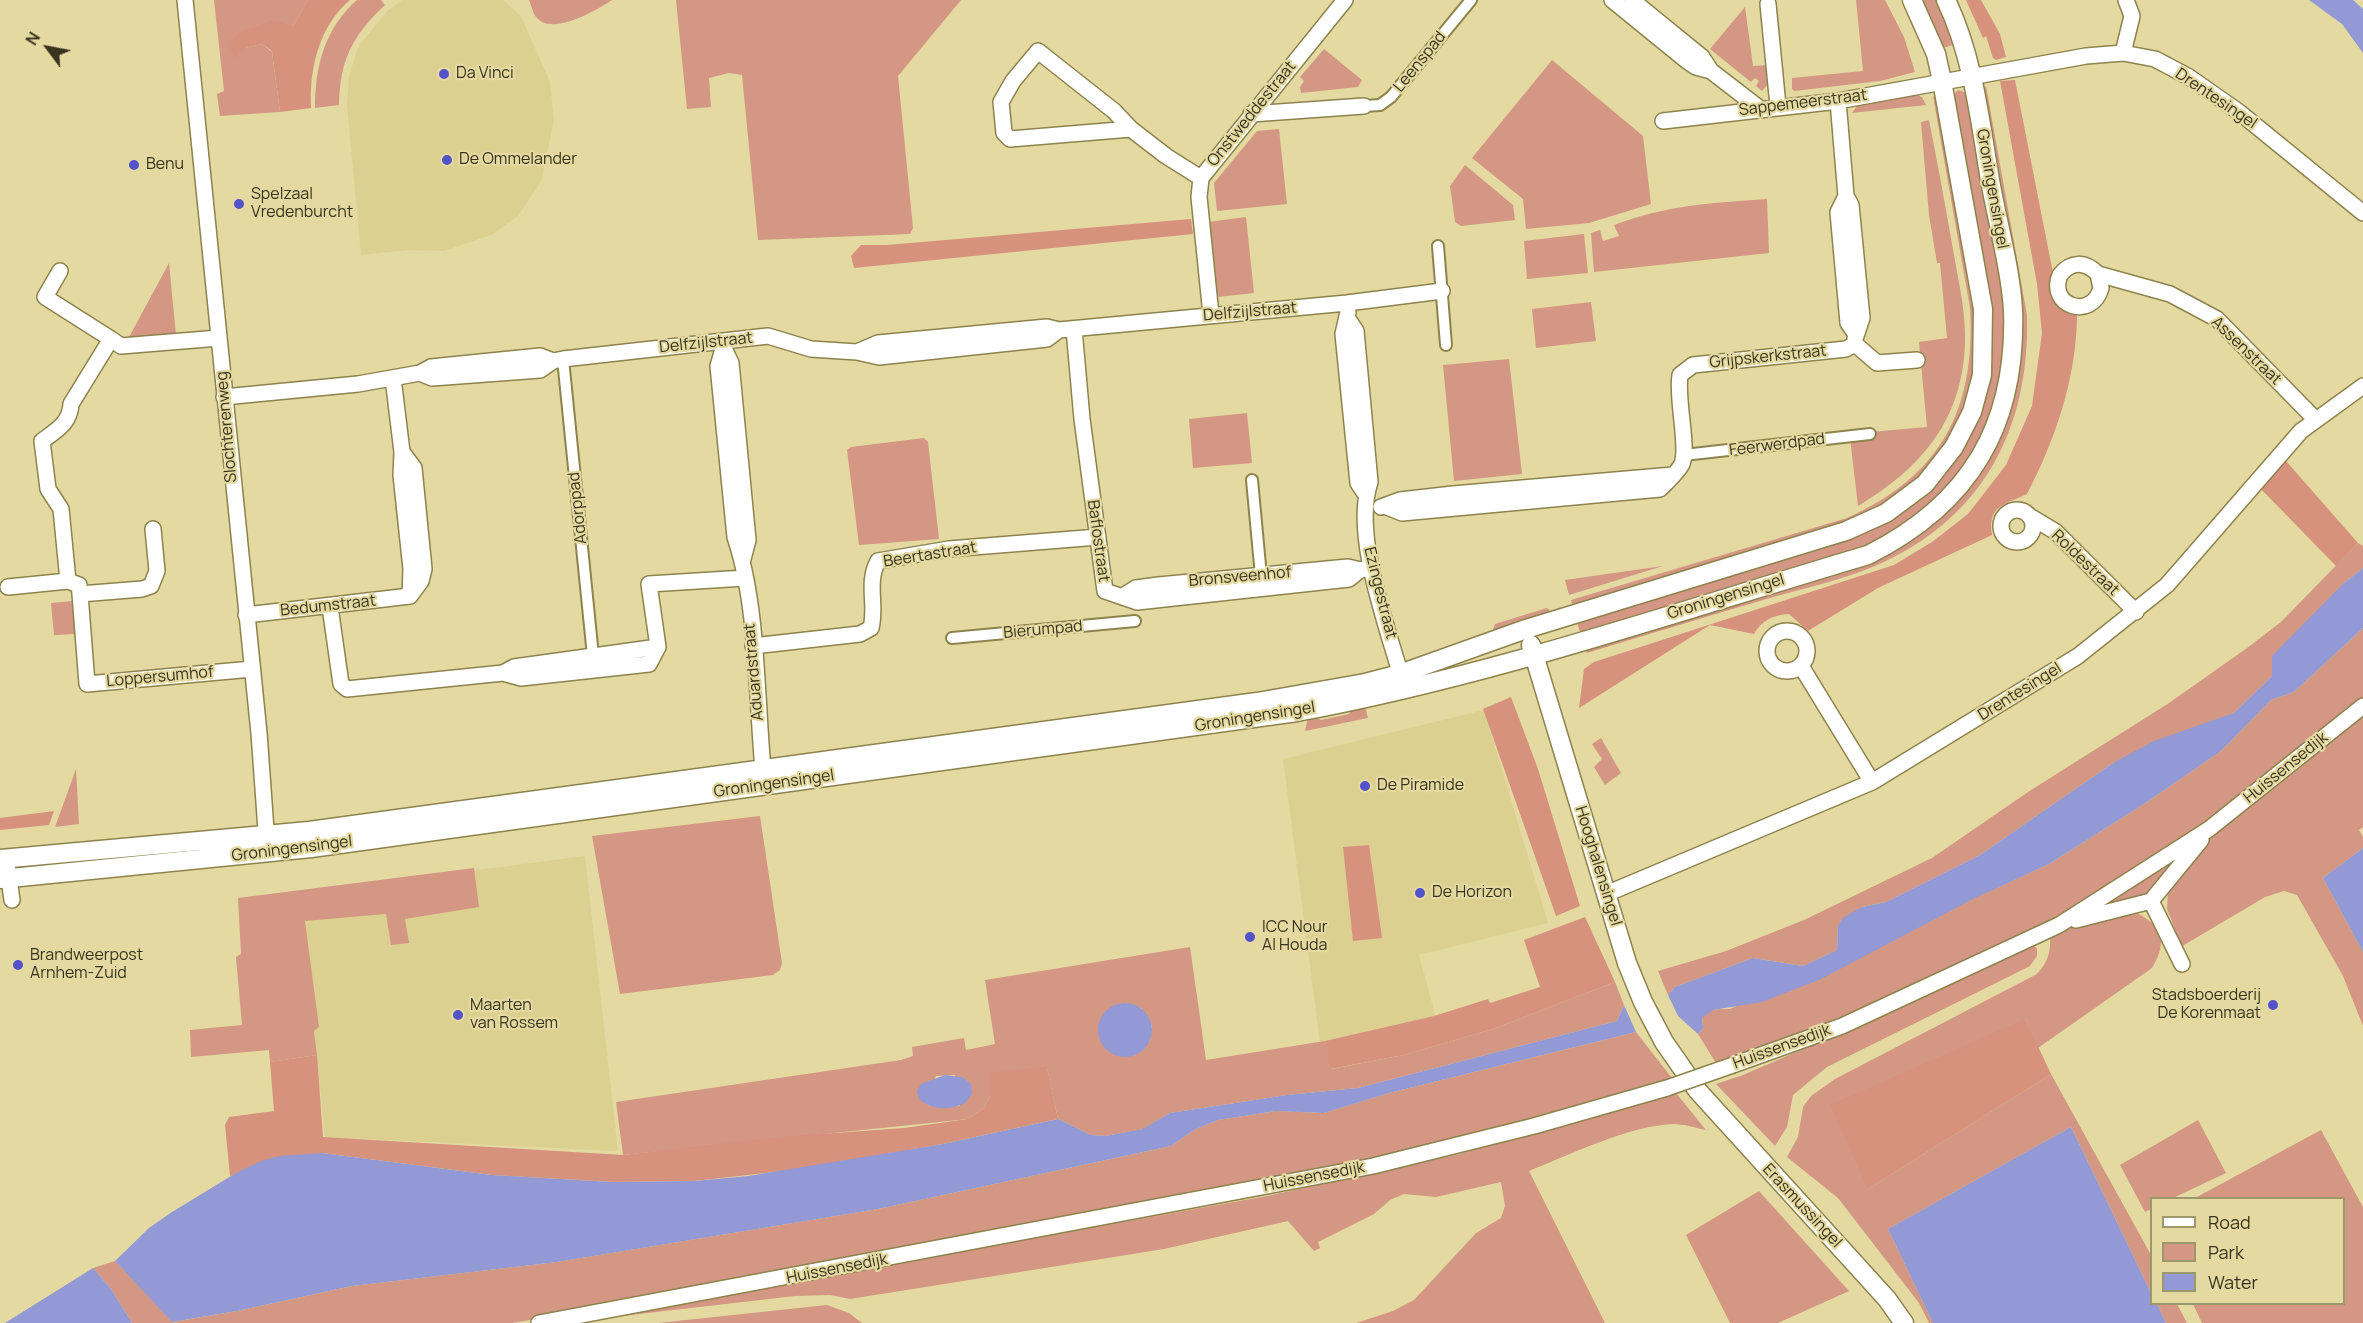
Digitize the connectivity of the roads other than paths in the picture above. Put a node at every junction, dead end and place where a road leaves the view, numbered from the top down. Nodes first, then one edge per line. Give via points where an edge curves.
1 (185, 0) edge
2 (1345, 0) edge
3 (1471, 0) edge
4 (1612, 0) edge
5 (1632, 0) edge
6 (1912, 0) edge
7 (1946, 0) edge
8 (2126, 0) edge
9 (1767, 2) edge
10 (2123, 52) junction
11 (1711, 71) junction
12 (1972, 76) junction
13 (1942, 81) junction
14 (1838, 101) junction
15 (1364, 106) joint
16 (1778, 106) junction
17 (1759, 108) junction
18 (1251, 114) junction
19 (1663, 121) dead end
20 (1131, 129) junction
21 (1201, 178) junction
22 (2363, 213) edge
23 (1438, 246) dead end
24 (60, 271) dead end
25 (2098, 274) dead end
26 (1442, 291) junction
27 (1347, 303) junction
28 (1211, 315) junction
29 (1066, 329) junction
30 (219, 338) junction
31 (1855, 338) junction
32 (111, 339) junction
33 (722, 344) junction
34 (1446, 345) dead end
35 (558, 360) junction
36 (1917, 360) dead end
37 (393, 378) junction
38 (2363, 386) edge
39 (224, 397) junction
40 (2316, 420) junction
41 (1870, 434) dead end
42 (1684, 455) junction
43 (1252, 480) dead end
44 (1366, 502) junction
45 (2031, 517) dead end
46 (153, 529) dead end
47 (1098, 537) junction
48 (1366, 569) junction
49 (1261, 576) junction
50 (745, 579) junction
51 (69, 581) junction
52 (8, 587) dead end
53 (80, 594) junction
54 (1123, 596) junction
55 (330, 607) junction
56 (2136, 612) junction
57 (246, 615) junction
58 (1135, 621) dead end
59 (1526, 629) junction
60 (952, 638) dead end
61 (753, 646) junction
62 (658, 647) junction
63 (1534, 654) junction
64 (593, 656) junction
65 (1801, 666) dead end
66 (252, 669) junction
67 (503, 673) junction
68 (1402, 682) junction
69 (2363, 706) edge
70 (763, 778) junction
71 (1872, 782) junction
72 (2209, 829) junction
73 (267, 844) junction
74 (3, 859) edge
75 (4, 878) edge
76 (1606, 894) junction
77 (12, 900) dead end
78 (2151, 901) junction
79 (2059, 925) junction
80 (2182, 964) dead end
81 (1698, 1091) joint
82 (539, 1323) edge
83 (1904, 1323) edge

1 - 30 street, Slochterenweg
2 - 18 street, Onstweddestraat
3 - 15 street, Leenspad via 1391,97 1380,105
4 - 11 street via 1696,67
5 - 11 street via 1702,57
6 - 13 street, Groningensingel via 1936,54
7 - 12 street, Groningensingel
8 - 10 street via 2132,16
9 - 16 street
10 - 12 street, Drentesingel
10 - 22 street, Drentesingel via 2155,59 2189,77 2239,112
11 - 17 street
12 - 13 street, Sappemeerstraat
12 - 63 street, Groningensingel via 2013,308 2013,351 2007,393 1994,431 1963,483 1901,538 1868,555
13 - 14 street, Sappemeerstraat
13 - 59 street, Groningensingel via 1983,309 1982,375 1971,412 1954,447 1925,484 1886,513 1846,531
14 - 16 street, Sappemeerstraat
14 - 31 street via 1862,318
15 - 18 street, Leenspad
16 - 17 street, Sappemeerstraat
17 - 19 street, Sappemeerstraat
18 - 21 street, Onstweddestraat
20 - 20 street via 1010,139 1004,133 1001,102 1012,81 1038,51
20 - 21 street
21 - 28 street, Onstweddestraat
23 - 26 street
24 - 32 street via 45,297
25 - 40 street, Assenstraat via 2170,294 2217,320
26 - 27 street, Delfzijlstraat
26 - 34 street
27 - 28 street, Delfzijlstraat
27 - 44 street, Ezingestraat via 1344,345 1358,483
28 - 29 street, Delfzijlstraat
29 - 33 street, Delfzijlstraat via 1047,327 878,343 857,352 811,349 768,336
29 - 47 street, Baflostraat
30 - 32 street via 121,346
30 - 39 street, Slochterenweg
31 - 36 street via 1877,363
31 - 42 street, Grijpskerkstraat via 1845,349 1693,365 1680,375 1677,391
32 - 51 street via 71,404 70,416 42,441 48,489 61,509
33 - 35 street, Delfzijlstraat
33 - 50 street, Aduardstraat via 720,388 735,537
35 - 37 street, Delfzijlstraat via 540,370 432,378 420,373
35 - 64 street, Adorppad
37 - 39 street, Delfzijlstraat
37 - 55 street, Bedumstraat via 402,452 414,468 424,569 421,581 410,596
38 - 40 street, Drentesingel
39 - 57 street, Slochterenweg
40 - 56 street, Drentesingel via 2301,431 2167,585
41 - 42 street, Feerwerdpad
42 - 44 street via 1681,465 1660,489 1402,513
43 - 49 street
44 - 48 street, Ezingestraat
45 - 56 street, Roldestraat via 2056,532
46 - 53 street via 158,571 151,586
47 - 54 street, Baflostraat via 1105,591
47 - 61 street, Beertastraat via 949,549 878,561 871,573 875,613 871,628 860,634
48 - 49 street, Bronsveenhof via 1348,567
48 - 54 street, Baflostraat via 1348,579 1137,602
48 - 68 street, Ezingestraat
49 - 54 street, Bronsveenhof via 1136,588
50 - 61 street, Aduardstraat
50 - 62 street via 649,584
51 - 52 street
51 - 53 street via 79,585
53 - 66 street, Loppersumhof via 87,684
55 - 57 street, Bedumstraat
55 - 67 street via 341,684 347,689
56 - 71 street, Drentesingel via 2078,656
57 - 66 street, Slochterenweg
58 - 60 street, Bierumpad
59 - 63 street, Hooghalensingel
59 - 68 street, Groningensingel
61 - 70 street, Aduardstraat
62 - 64 street
62 - 67 street via 649,664 521,678
63 - 68 street, Groningensingel
63 - 76 street, Hooghalensingel
64 - 67 street via 514,667
65 - 71 street
66 - 73 street, Slochterenweg
68 - 70 street, Groningensingel via 1258,718
69 - 72 street, Huissensedijk
70 - 73 street, Groningensingel
71 - 76 street, Drentesingel
72 - 78 street, Huissensedijk
72 - 79 street, Huissensedijk
73 - 74 street, Groningensingel
73 - 75 street, Groningensingel
74 - 75 street, Groningensingel
75 - 77 street, Groningensingel
76 - 81 street, Hooghalensingel via 1643,1002 1664,1042
78 - 79 street, Huissensedijk
78 - 80 street
79 - 82 street, Huissensedijk, bridge via 1842,1026 1667,1088 1534,1126 1373,1166
81 - 83 street, Erasmussingel via 1887,1299

